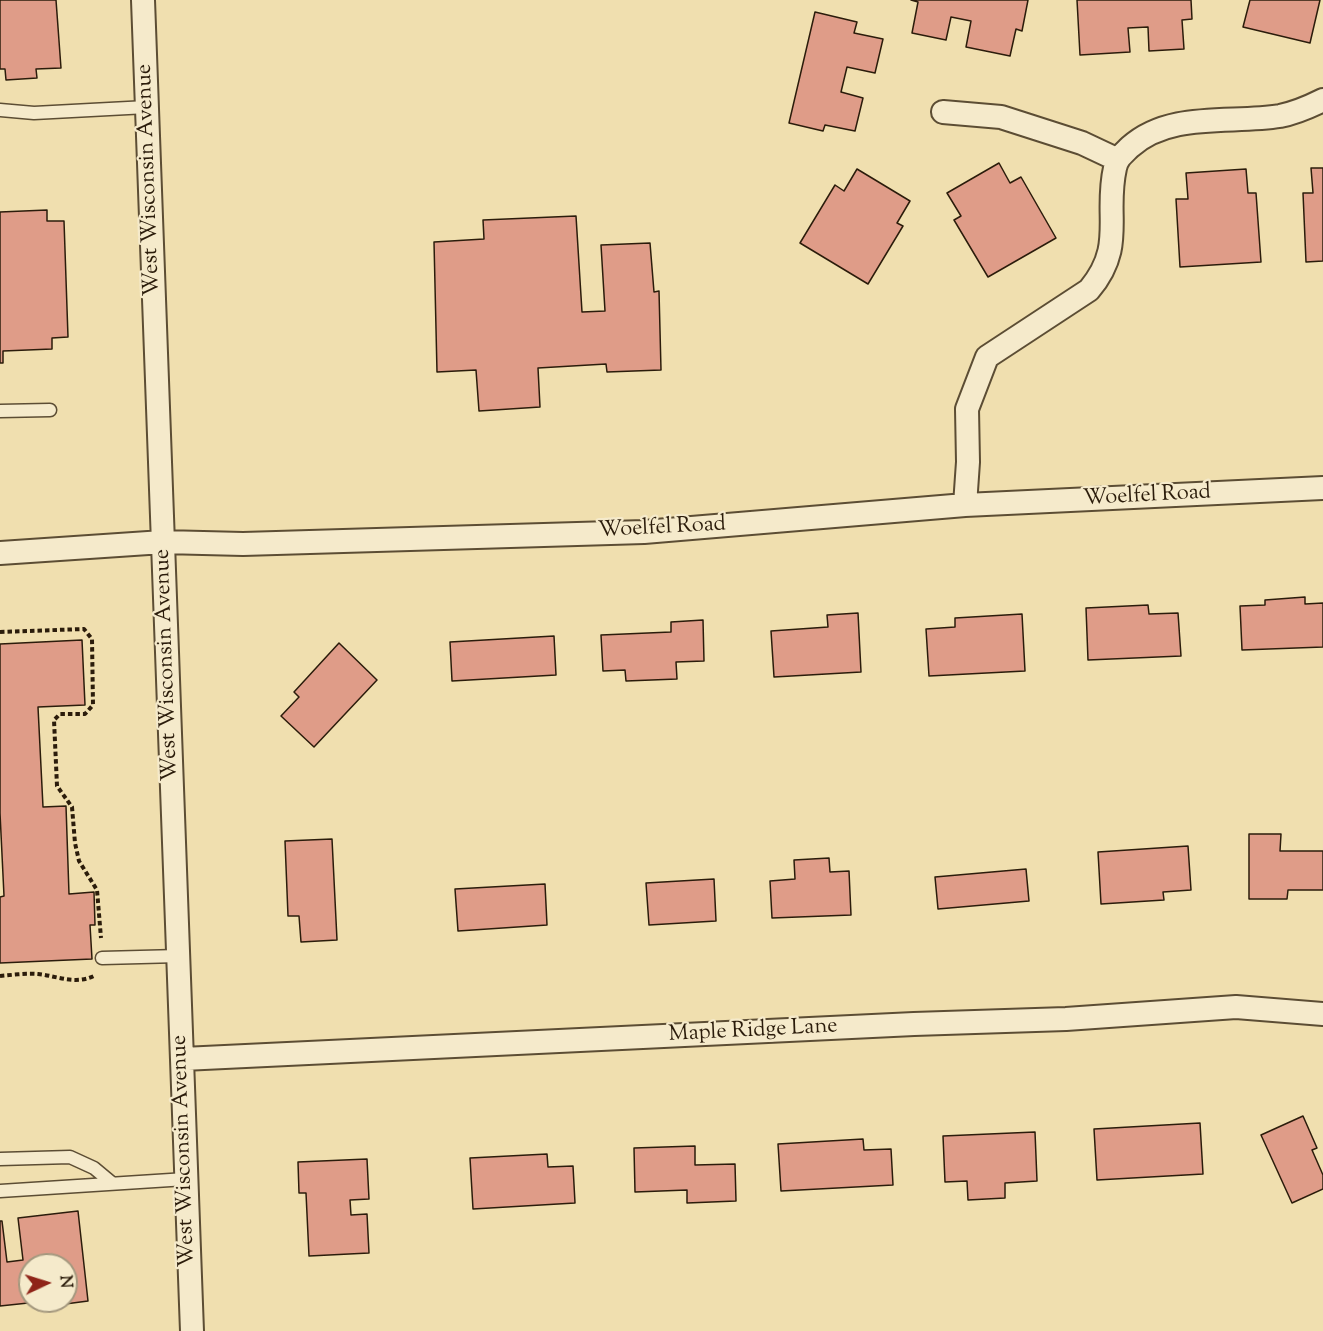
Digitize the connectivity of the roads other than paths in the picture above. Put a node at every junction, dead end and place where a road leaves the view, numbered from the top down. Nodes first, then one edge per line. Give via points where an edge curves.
1 (143, 0) edge
2 (1321, 105) edge
3 (147, 107) junction
4 (0, 110) edge
5 (943, 112) dead end
6 (1116, 159) junction
7 (50, 410) dead end
8 (0, 411) edge
9 (1323, 488) edge
10 (965, 505) junction
11 (164, 542) junction
12 (0, 553) edge
13 (179, 956) junction
14 (102, 958) road end
15 (1323, 1014) edge
16 (183, 1059) junction
17 (0, 1159) edge
18 (186, 1179) junction
19 (112, 1183) junction
20 (0, 1191) edge
21 (192, 1331) edge

1 - 3 street, West Wisconsin Avenue
2 - 6 street via 1281,116 1161,128 1142,137
3 - 4 lane via 34,113
3 - 11 street, West Wisconsin Avenue
5 - 6 street via 1001,117 1082,143
6 - 10 street via 1112,182 1114,224 1102,275 1089,290 987,357 967,409
7 - 8 lane
9 - 10 street, Woelfel Road
10 - 11 street, Woelfel Road via 644,532 243,544
11 - 12 street, Woelfel Road
11 - 13 street, West Wisconsin Avenue
13 - 14 lane
13 - 16 street, West Wisconsin Avenue
15 - 16 street, Maple Ridge Lane via 1236,1007 1066,1019
16 - 18 street, West Wisconsin Avenue
17 - 19 lane via 70,1157 94,1168
18 - 19 lane
18 - 21 street, West Wisconsin Avenue
19 - 20 lane

